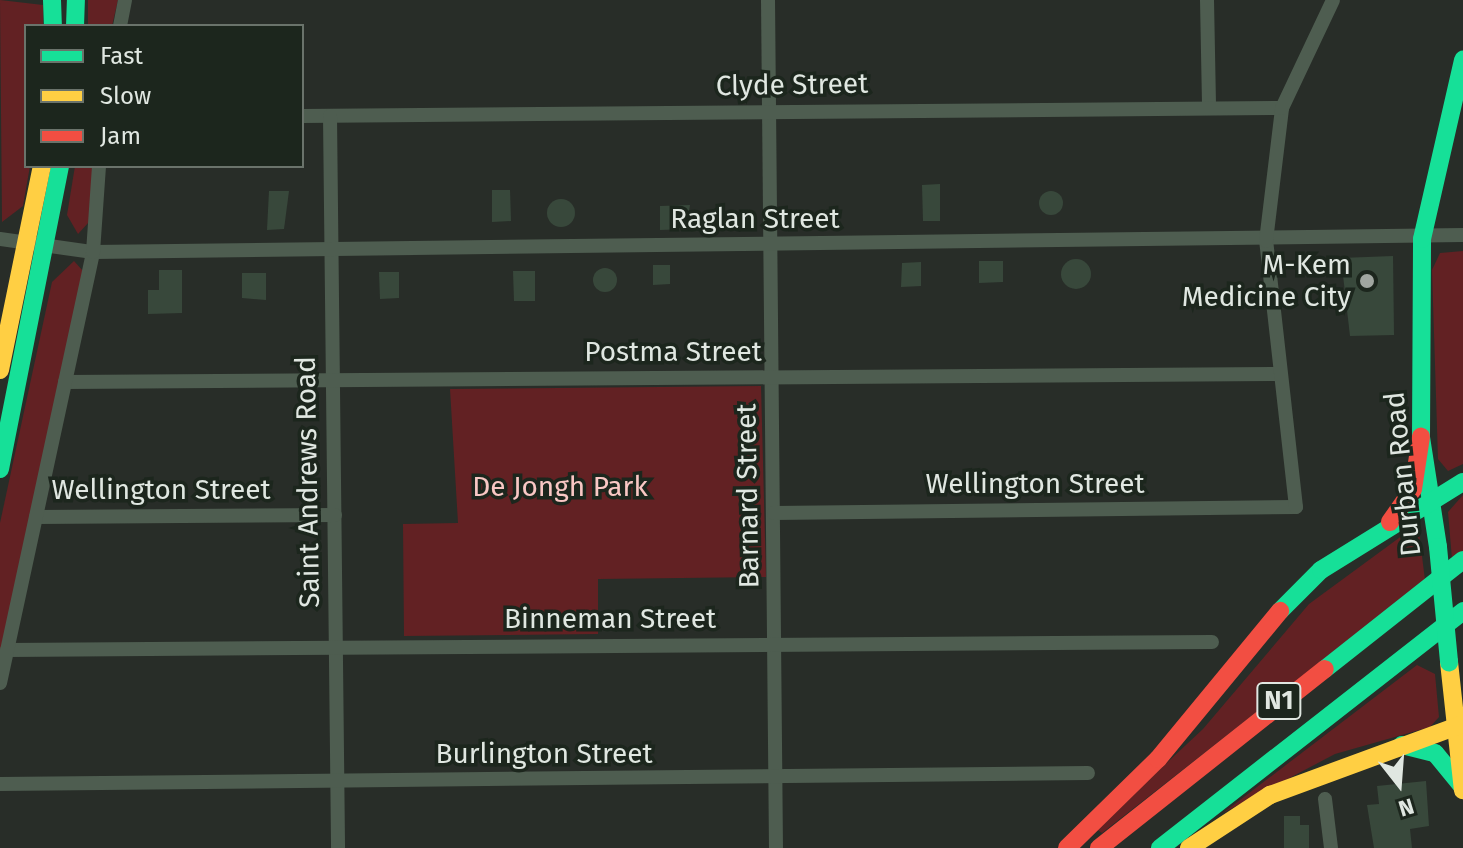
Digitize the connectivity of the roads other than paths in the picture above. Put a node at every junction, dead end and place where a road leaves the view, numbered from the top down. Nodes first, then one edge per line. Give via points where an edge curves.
1 (52, 0) edge
2 (76, 0) edge
3 (125, 0) edge
4 (768, 0) edge
5 (1207, 0) edge
6 (1333, 0) edge
7 (53, 24) edge
8 (75, 24) edge
9 (120, 24) edge
10 (1463, 60) edge
11 (1209, 107) junction
12 (1282, 108) junction
13 (769, 111) junction
14 (304, 116) edge
15 (330, 116) junction
16 (42, 168) edge
17 (60, 168) edge
18 (99, 168) edge
19 (1463, 235) edge
20 (0, 239) edge
21 (1422, 239) junction
22 (1266, 241) junction
23 (1297, 241) junction
24 (28, 243) junction
25 (47, 246) junction
26 (770, 246) junction
27 (332, 250) junction
28 (93, 252) junction
29 (1268, 258) junction
30 (0, 370) edge
31 (1280, 374) junction
32 (773, 377) junction
33 (333, 381) junction
34 (65, 382) junction
35 (1421, 437) junction
36 (0, 469) edge
37 (1463, 482) edge
38 (1433, 502) junction
39 (774, 513) junction
40 (335, 515) junction
41 (36, 517) junction
42 (1390, 522) junction
43 (1463, 560) edge
44 (1463, 611) edge
45 (1212, 642) dead end
46 (775, 644) junction
47 (336, 649) junction
48 (7, 650) junction
49 (0, 683) edge
50 (1459, 726) edge
51 (1399, 745) junction
52 (1088, 773) dead end
53 (776, 778) junction
54 (337, 782) junction
55 (0, 784) edge
56 (1463, 788) edge
57 (1325, 799) dead end
58 (338, 848) edge
59 (776, 848) edge
60 (1067, 848) edge
61 (1099, 848) edge
62 (1160, 848) edge
63 (1189, 848) edge
64 (1331, 848) edge

1 - 7 main road
2 - 8 main road
3 - 9 street
4 - 13 street, Barnard Street
5 - 11 street
6 - 12 street
10 - 21 main road, Durban Road
11 - 12 street, Clyde Street
11 - 13 street, Clyde Street
12 - 22 street
13 - 15 street, Clyde Street
13 - 26 street, Barnard Street
14 - 15 street, Clyde Street
15 - 27 street, Saint Andrews Road
16 - 24 main road
17 - 25 main road
18 - 28 street
19 - 21 street, Raglan Street
20 - 24 street, Raglan Street
21 - 23 street, Raglan Street
21 - 35 main road, Durban Road
22 - 23 street, Raglan Street
22 - 26 street, Raglan Street
22 - 29 street
23 - 29 street
24 - 25 street, Raglan Street
24 - 30 main road
25 - 28 street, Raglan Street
25 - 36 main road
26 - 27 street, Raglan Street
26 - 32 street, Barnard Street
27 - 28 street, Raglan Street
27 - 33 street, Saint Andrews Road
28 - 34 street
29 - 31 street
31 - 32 street, Postma Street
31 - 39 street, Wellington Street via 1296,507
32 - 33 street, Postma Street
32 - 39 street, Barnard Street
33 - 34 street, Postma Street
33 - 40 street, Saint Andrews Road
34 - 41 street
35 - 38 main road, Durban Road
35 - 42 main road via 1413,489
37 - 38 main road
38 - 42 main road
38 - 50 main road, Durban Road, bridge
39 - 46 street, Barnard Street
40 - 41 street, Wellington Street
40 - 47 street, Saint Andrews Road
41 - 48 street
42 - 60 main road via 1288,601 1158,759
43 - 61 main road, N1
44 - 62 main road, N1
45 - 46 street, Binneman Street
46 - 47 street, Binneman Street
46 - 53 street, Barnard Street
47 - 48 street, Binneman Street
47 - 54 street, Saint Andrews Road
48 - 49 street
50 - 51 main road
50 - 56 main road, Durban Road
51 - 56 main road via 1435,753
51 - 63 main road via 1270,795
52 - 53 street, Burlington Street
53 - 54 street, Burlington Street
53 - 59 street, Barnard Street
54 - 55 street, Burlington Street
54 - 58 street, Saint Andrews Road
57 - 64 street

